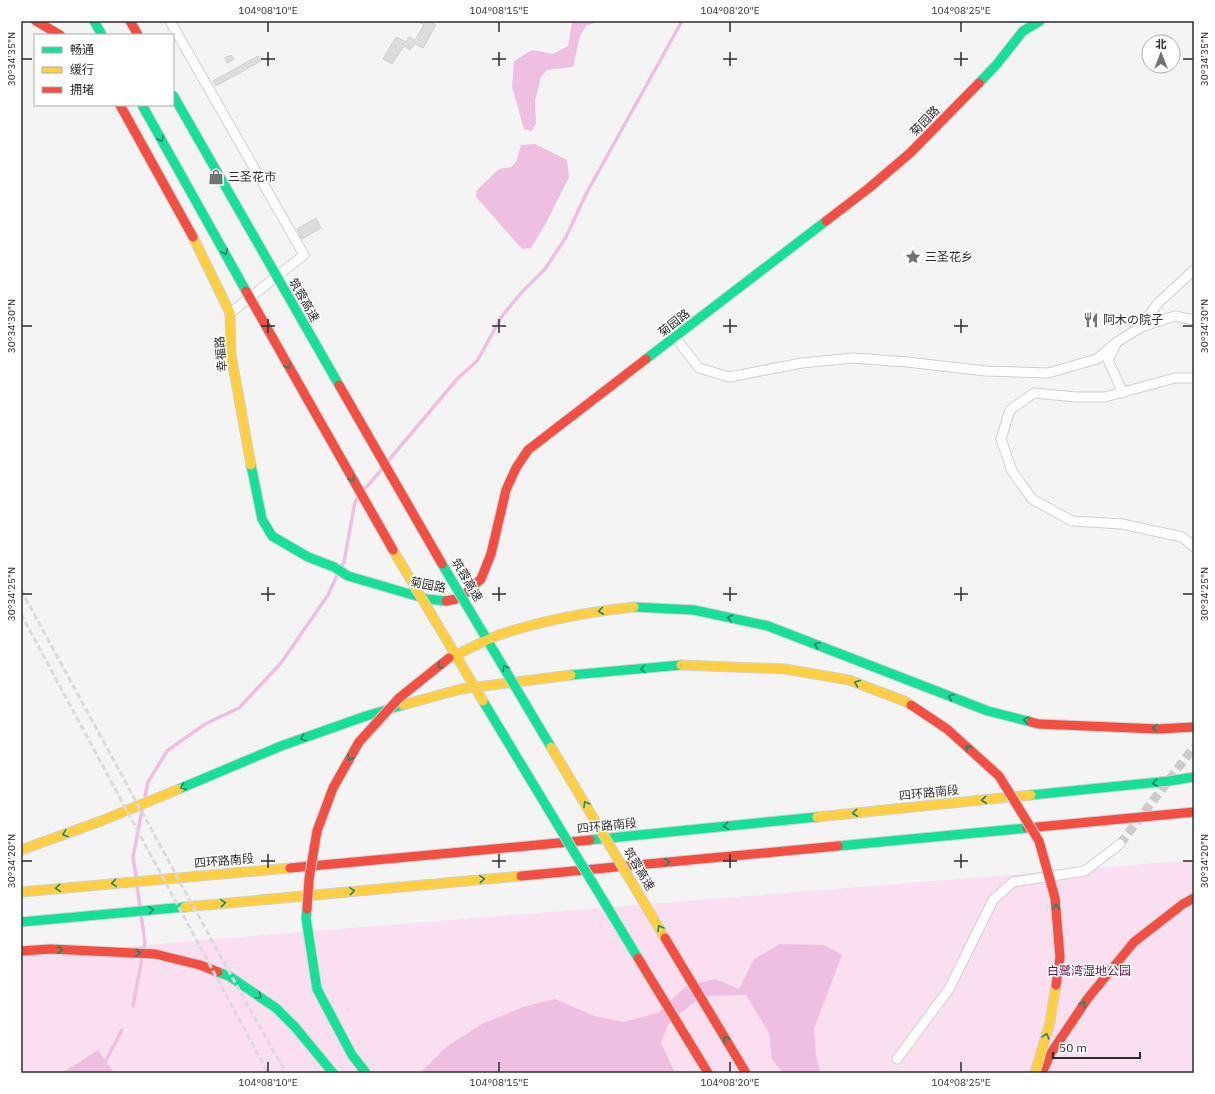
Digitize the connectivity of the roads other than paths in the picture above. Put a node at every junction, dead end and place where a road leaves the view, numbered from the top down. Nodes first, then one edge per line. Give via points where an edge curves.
1 (36, 21) edge
2 (94, 21) edge
3 (130, 21) edge
4 (170, 21) edge
5 (1040, 21) edge
6 (58, 34) edge
7 (101, 34) edge
8 (137, 34) edge
9 (174, 97) edge
10 (121, 106) edge
11 (143, 106) edge
12 (1194, 270) edge
13 (230, 313) junction
14 (1194, 320) edge
15 (1142, 327) junction
16 (675, 337) junction
17 (1117, 342) junction
18 (1194, 378) edge
19 (1123, 393) junction
20 (1194, 547) edge
21 (348, 576) joint
22 (1194, 727) edge
23 (1194, 777) edge
24 (1194, 812) edge
25 (1120, 844) tunnel mouth
26 (21, 850) edge
27 (21, 892) edge
28 (1194, 898) edge
29 (21, 922) edge
30 (21, 951) edge
31 (896, 1059) dead end
32 (333, 1073) edge
33 (366, 1073) edge
34 (708, 1073) edge
35 (746, 1073) edge
36 (1035, 1073) edge
37 (1042, 1073) edge

1 - 6 main road
2 - 7 main road
3 - 8 main road
4 - 13 street via 304,255
5 - 16 main road, 菊园路 via 1023,31 997,64 910,153 869,188
35 -> 9 main road, 筑蓉高速, bridge via 420,526
10 - 13 main road, 幸福路 via 193,237
11 -> 34 main road, bridge via 401,565
12 - 15 street via 1158,303
13 - 21 main road, 幸福路 via 231,354 262,519 272,536
14 - 15 street via 1175,316
15 - 17 street
16 - 17 street via 699,368 729,377 802,363 853,358 986,371 1048,373 1097,358
16 - 21 main road, 菊园路 via 528,450 506,490 491,554 481,580 466,593 448,601 427,600
17 - 19 street via 1108,360
18 - 19 street via 1175,378
19 - 20 street via 1104,397 1076,397 1034,393 1010,410 1001,439 1012,471 1032,499 1072,521 1122,524 1182,537
22 -> 33 main road, bridge via 1039,724 988,711 768,626 694,610 638,607 597,611 550,620 498,636 448,660 398,698 359,742 333,788 317,831 306,918 317,988 352,1056
23 -> 27 main road, 四环路南段 via 536,845
29 -> 24 main road
25 - 31 street via 1085,871 1013,882 993,900 949,989
36 -> 26 main road, bridge via 1050,1022 1060,957 1055,898 1039,841 999,776 947,729 904,701 849,680 785,669 681,665 570,675 461,689 366,716 280,746 101,821
37 -> 28 main road via 1051,1053 1092,992 1134,942
30 -> 32 main road via 155,954 200,965 230,976 276,1008

